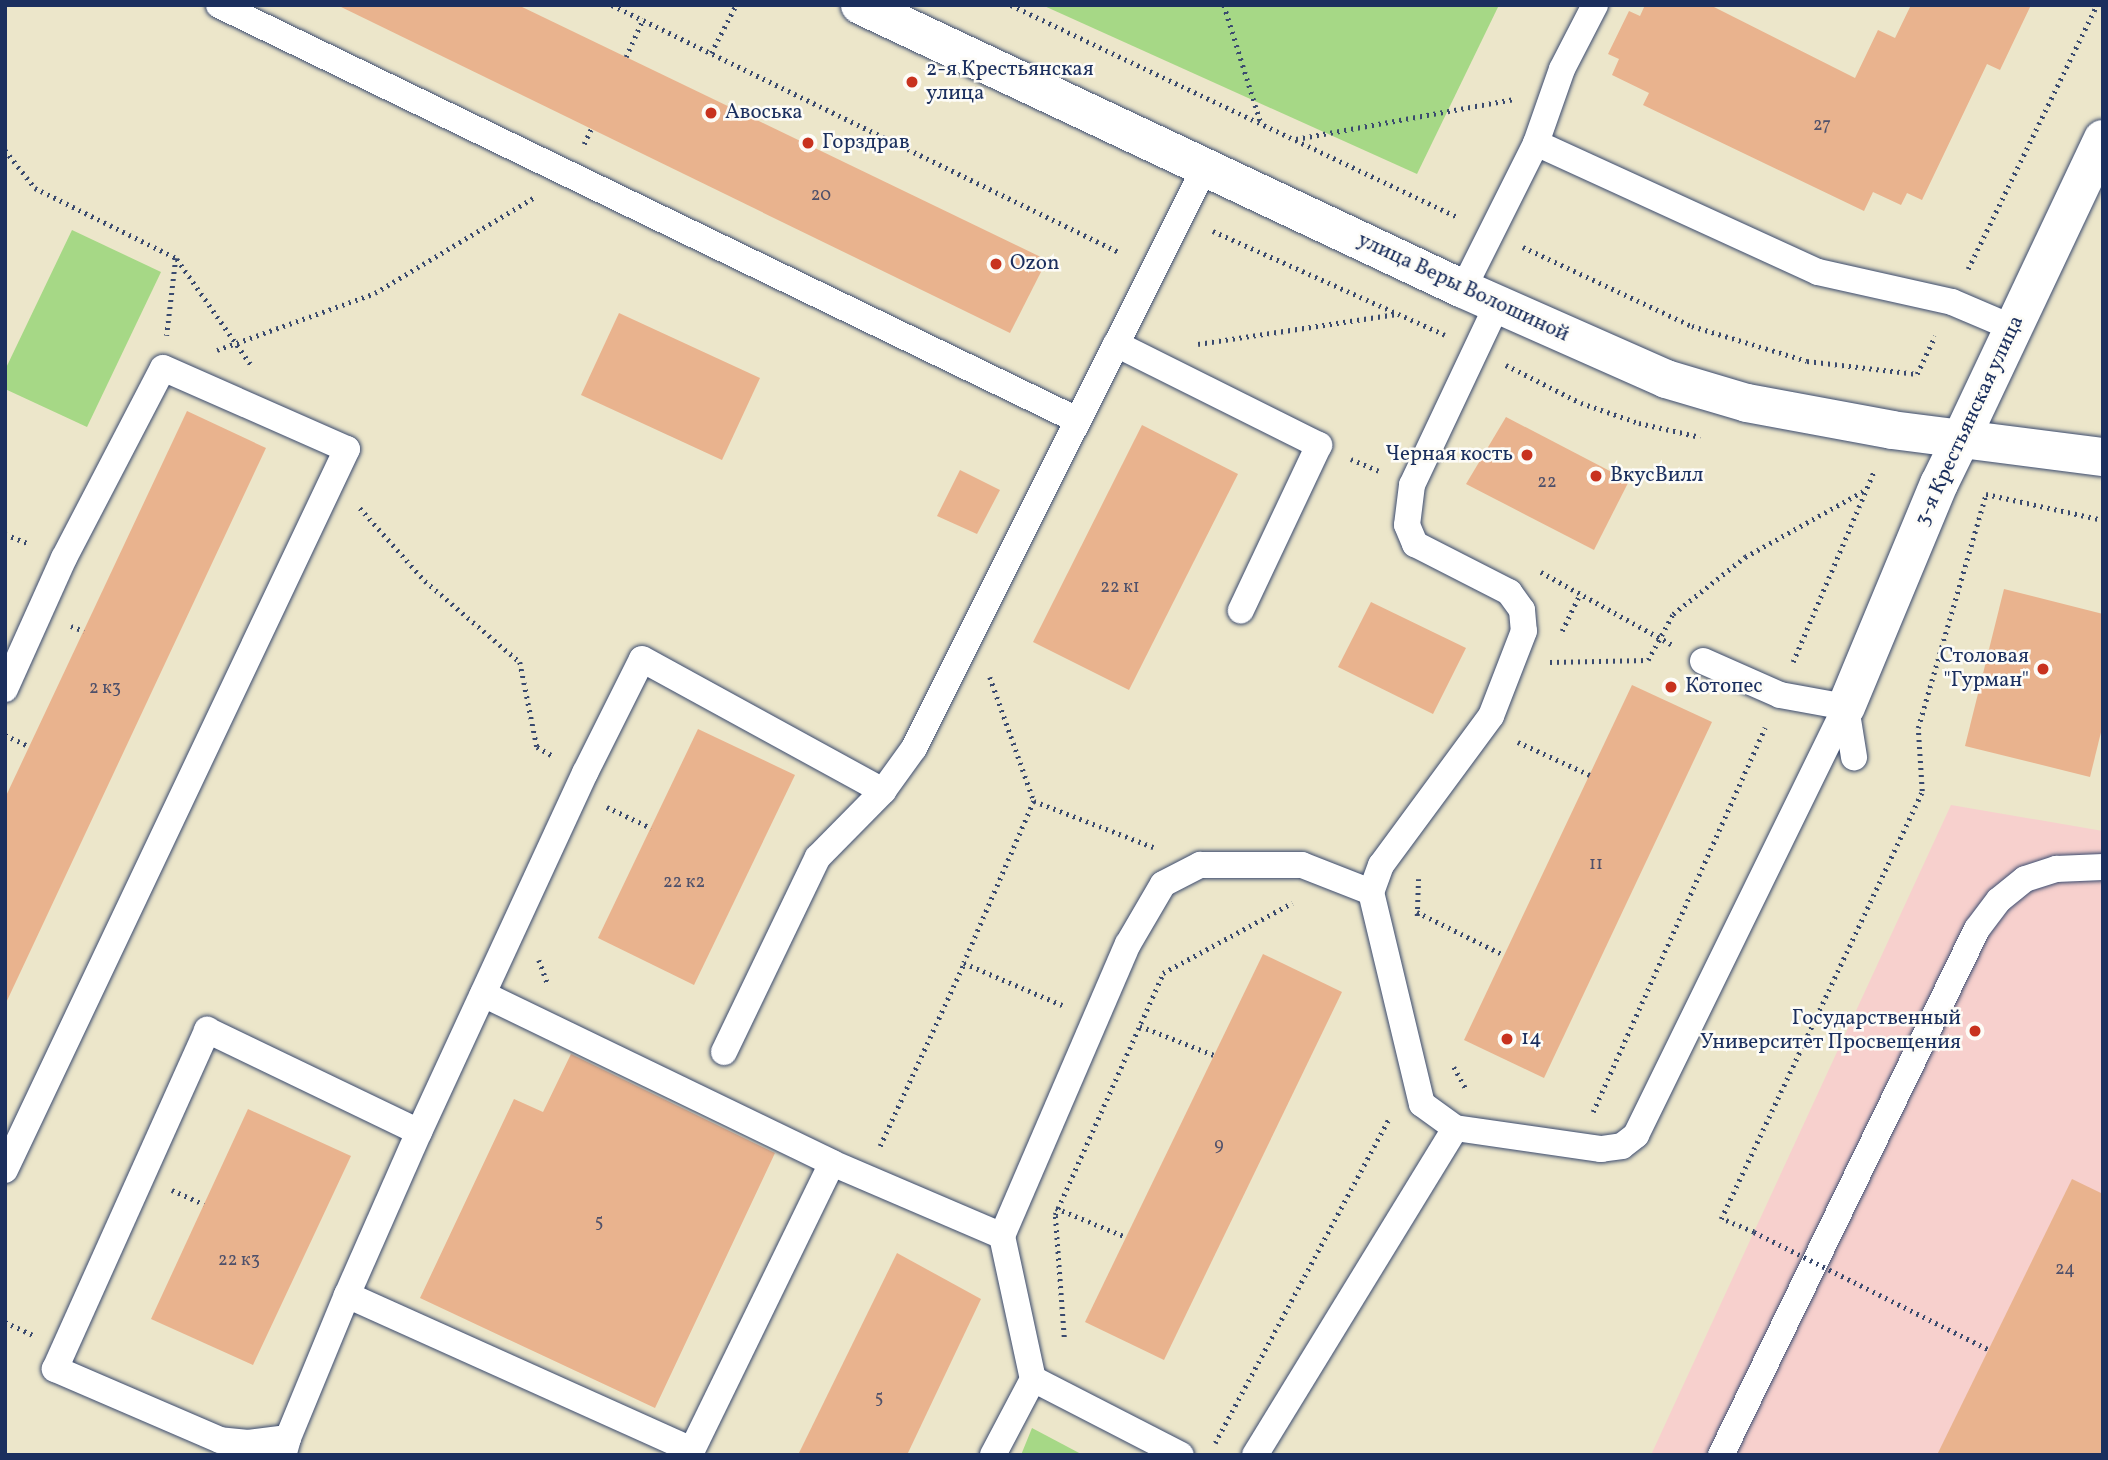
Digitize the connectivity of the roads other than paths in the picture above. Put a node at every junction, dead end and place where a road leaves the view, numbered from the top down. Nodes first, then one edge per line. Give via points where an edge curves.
1 (219, 5) edge
2 (860, 5) edge
3 (1595, 5) edge
4 (2103, 139) edge
5 (1536, 143) junction
6 (1205, 167) junction
7 (2093, 185) edge
8 (1463, 289) junction
9 (1498, 303) junction
10 (2013, 328) junction
11 (1125, 349) junction
12 (1077, 420) junction
13 (1960, 441) junction
14 (2103, 457) edge
15 (1241, 610) dead end
16 (1703, 662) road end
17 (5, 689) edge
18 (1846, 707) junction
19 (1854, 757) dead end
20 (883, 791) junction
21 (2103, 867) edge
22 (1371, 892) junction
23 (483, 993) junction
24 (724, 1052) dead end
25 (1455, 1128) junction
26 (419, 1132) junction
27 (832, 1163) junction
28 (5, 1170) edge
29 (1006, 1227) junction
30 (347, 1295) junction
31 (1033, 1379) junction
32 (286, 1446) edge
33 (993, 1455) edge
34 (1181, 1455) edge
35 (1255, 1455) edge
36 (1721, 1455) edge

1 - 12 lane
2 - 6 street, улица Веры Волошиной
3 - 5 lane via 1562,69
4 - 7 street, 3-я Крестьянская улица
5 - 8 lane
5 - 10 lane via 1818,272 1952,302
6 - 8 street, улица Веры Волошиной
6 - 11 lane via 1155,269
7 - 10 street, 3-я Крестьянская улица
8 - 9 street, улица Веры Волошиной
9 - 13 street, улица Веры Волошиной via 1667,379 1747,404
9 - 22 lane via 1412,485 1407,525 1415,544 1510,592 1522,610 1524,631 1491,716 1381,865
10 - 13 street, 3-я Крестьянская улица
11 - 12 lane
11 - 15 lane via 1319,445
12 - 20 lane via 914,748
13 - 14 street, улица Веры Волошиной
13 - 18 street, 3-я Крестьянская улица
16 - 18 lane via 1780,695
17 - 28 lane via 64,558 163,368 347,449
18 - 19 lane
18 - 25 lane via 1636,1135 1622,1146 1601,1149
20 - 23 lane via 642,659
20 - 24 lane via 818,857
21 - 36 lane via 2056,869 2025,879 1999,900 1977,929
22 - 25 lane via 1422,1104
22 - 29 lane via 1302,864 1200,865 1163,884 1128,944
23 - 26 lane
23 - 27 lane
25 - 35 lane
26 - 30 lane
26 - 32 lane via 207,1030 55,1369 220,1440
27 - 29 lane
27 - 30 lane via 692,1450
29 - 31 lane
30 - 32 lane
31 - 33 lane
31 - 34 lane

